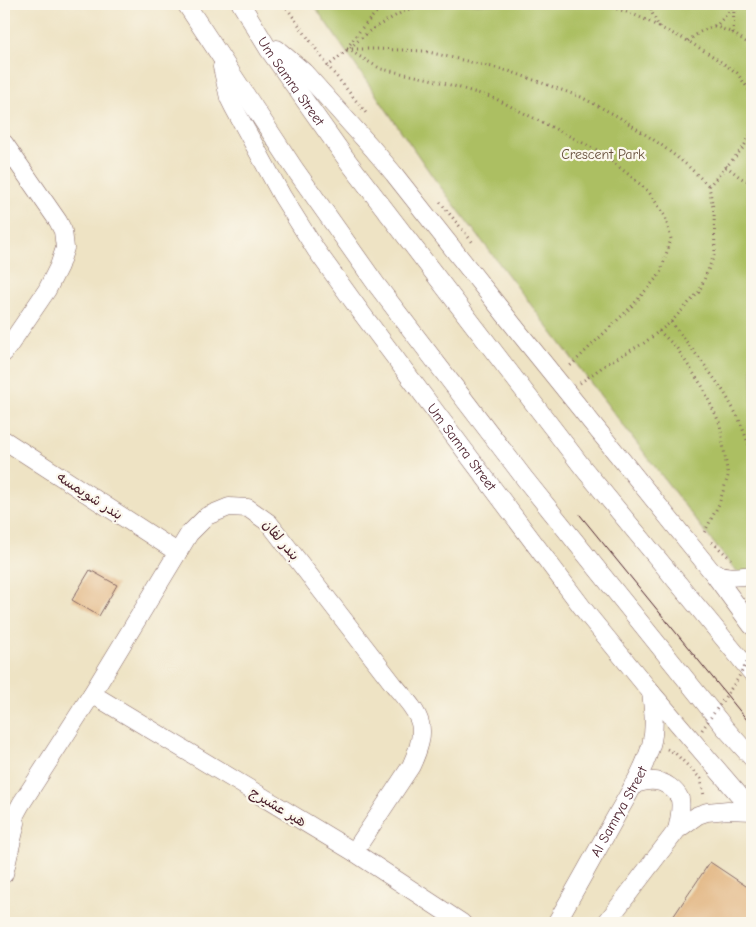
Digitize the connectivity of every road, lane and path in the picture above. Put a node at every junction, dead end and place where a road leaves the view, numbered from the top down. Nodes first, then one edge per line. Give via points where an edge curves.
1 (186, 4) edge
2 (241, 4) edge
3 (384, 4) edge
4 (434, 4) edge
5 (592, 4) edge
6 (650, 4) edge
7 (734, 5) edge
8 (713, 26) junction
9 (659, 27) junction
10 (258, 32) junction
11 (733, 33) junction
12 (688, 41) junction
13 (752, 46) edge
14 (347, 49) junction
15 (219, 55) junction
16 (328, 66) dead end
17 (752, 94) edge
18 (752, 132) edge
19 (4, 143) edge
20 (726, 166) junction
21 (752, 183) edge
22 (709, 186) junction
23 (671, 322) junction
24 (659, 331) junction
25 (4, 354) edge
26 (568, 368) dead end
27 (580, 383) dead end
28 (4, 440) edge
29 (751, 447) edge
30 (752, 465) edge
31 (752, 521) edge
32 (752, 546) edge
33 (694, 550) junction
34 (177, 552) junction
35 (713, 573) junction
36 (752, 575) edge
37 (752, 626) edge
38 (752, 654) edge
39 (752, 673) edge
40 (650, 691) junction
41 (92, 694) junction
42 (702, 730) dead end
43 (651, 744) junction
44 (752, 758) edge
45 (633, 785) junction
46 (21, 804) junction
47 (752, 810) edge
48 (706, 812) junction
49 (677, 830) junction
50 (4, 835) edge
51 (354, 852) junction
52 (4, 874) edge
53 (554, 921) edge
54 (608, 922) edge
55 (462, 923) edge

1 - 15 street, Um Samra Street
2 - 10 street, Um Samra Street
3 - 14 path
4 - 14 path via 406,10 372,29
5 - 9 path via 640,16
6 - 9 path
7 - 8 path
7 - 11 path
8 - 11 path
8 - 12 path
9 - 12 path
10 - 33 street, Um Samra Street via 304,72 379,155
10 - 39 street, Um Samra Street via 347,160 584,469
11 - 13 path
12 - 17 path via 737,73
14 - 16 path
14 - 22 path via 424,51 509,71 581,97 620,117 660,144
14 - 26 path via 382,69 430,78 494,98 597,150 649,192 665,216 671,239 660,274
15 - 40 street, Um Samra Street via 234,108 316,250 588,615
15 - 44 street, Um Samra Street via 376,284 525,479
18 - 20 path via 743,148
19 - 25 street via 58,221 65,248 47,290
20 - 21 path
20 - 22 path
22 - 23 path via 714,213 715,253 699,292
23 - 24 path
23 - 29 path via 724,392
24 - 27 path
24 - 33 path via 676,348 702,386 720,424 728,476 719,504
28 - 34 street, بندر شويمسه
29 - 30 path
31 - 32 path via 748,538
33 - 35 street, Um Samra Street
34 - 41 street, بندر لفان
34 - 51 street, بندر لفان via 207,516 229,507 248,508 269,523 416,714 422,736 415,759
35 - 36 street via 732,577
35 - 37 street, Um Samra Street
38 - 42 path, bridge
40 - 43 street, Al Samrya Street via 654,711
40 - 47 street, Um Samra Street
41 - 46 street, بندر لفان
41 - 51 street, هير عشيرج
43 - 45 street, Al Samrya Street
43 - 48 path via 672,750 701,779
45 - 49 street via 655,780 675,791 681,806
45 - 53 street, Al Samrya Street
46 - 50 street, بندر لفان
46 - 52 street
47 - 48 street
48 - 49 street
49 - 54 street
51 - 55 street, هير عشيرج

